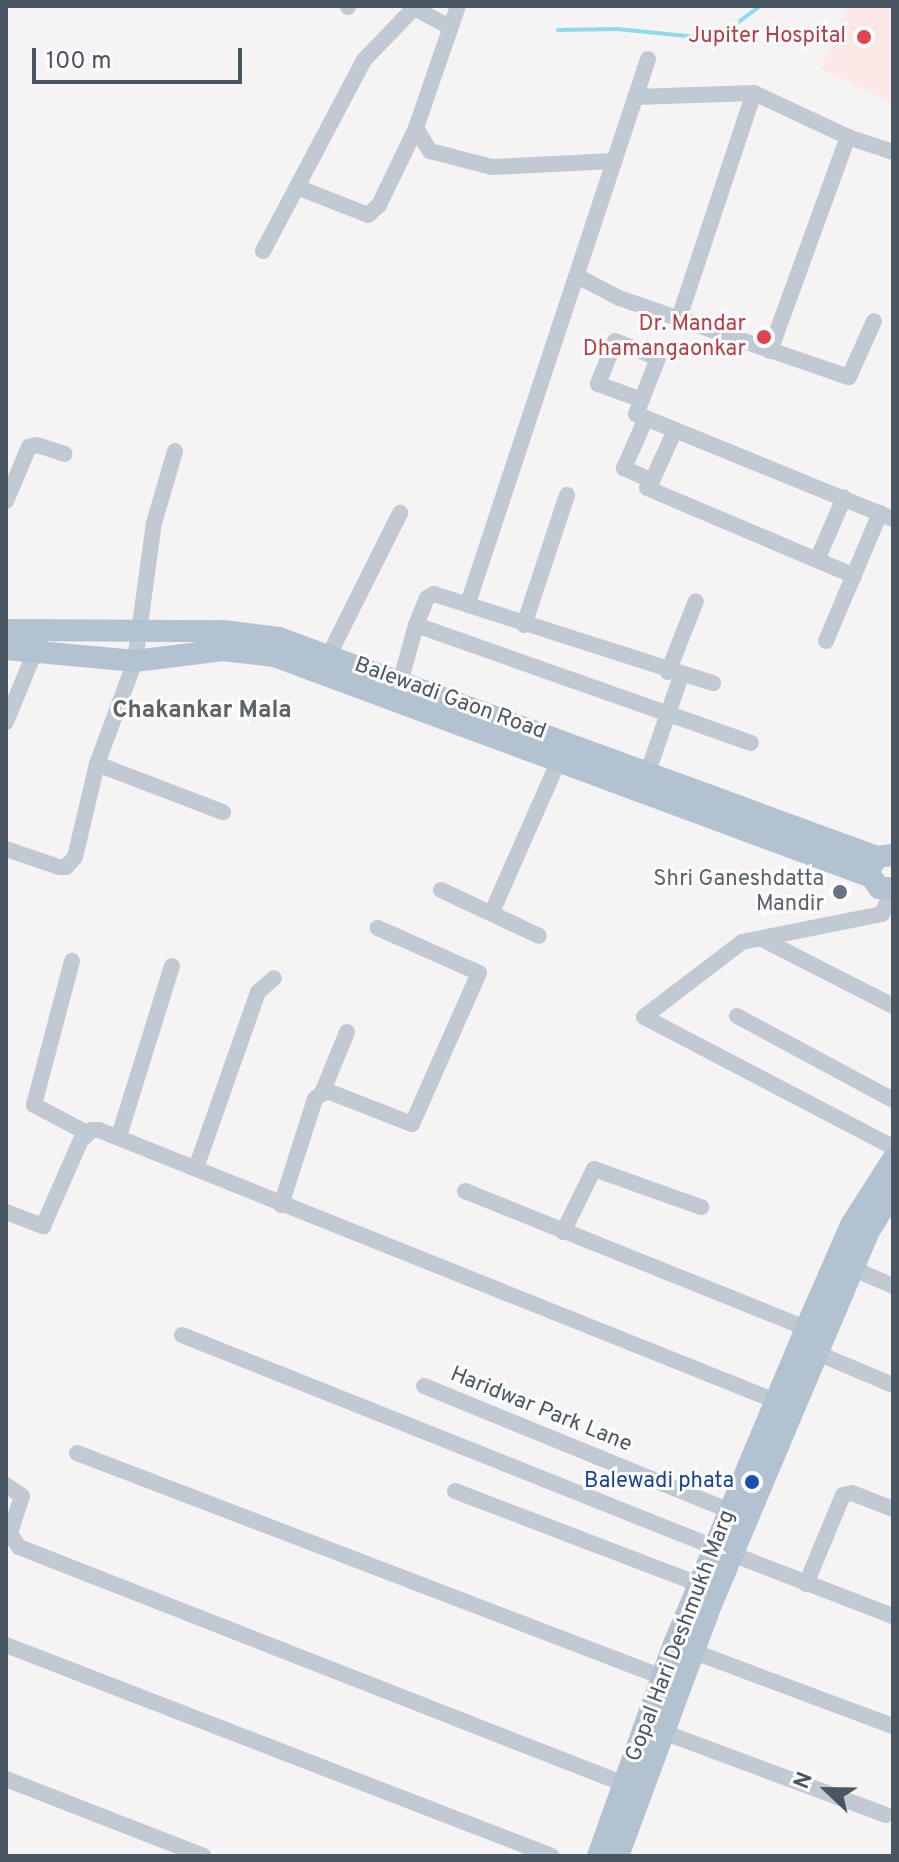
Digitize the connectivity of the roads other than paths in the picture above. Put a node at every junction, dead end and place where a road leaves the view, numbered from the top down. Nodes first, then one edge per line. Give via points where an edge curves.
1 (458, 6) edge
2 (449, 27) junction
3 (648, 59) dead end
4 (754, 93) junction
5 (635, 97) junction
6 (416, 128) junction
7 (848, 137) junction
8 (893, 152) edge
9 (614, 161) junction
10 (297, 187) junction
11 (263, 251) dead end
12 (577, 276) junction
13 (679, 318) junction
14 (874, 321) dead end
15 (770, 351) junction
16 (642, 400) dead end
17 (646, 418) junction
18 (675, 430) junction
19 (175, 451) dead end
20 (65, 454) dead end
21 (647, 488) dead end
22 (567, 495) dead end
23 (844, 498) junction
24 (6, 501) edge
25 (400, 513) dead end
26 (887, 516) edge
27 (817, 560) junction
28 (854, 576) junction
29 (696, 601) dead end
30 (468, 603) junction
31 (416, 625) junction
32 (524, 625) junction
33 (6, 630) edge
34 (137, 631) junction
35 (826, 641) dead end
36 (40, 642) junction
37 (6, 649) edge
38 (329, 655) junction
39 (135, 661) junction
40 (674, 674) junction
41 (713, 683) dead end
42 (398, 690) junction
43 (666, 713) junction
44 (6, 722) edge
45 (751, 743) dead end
46 (559, 760) junction
47 (97, 764) junction
48 (644, 781) junction
49 (223, 812) dead end
50 (6, 849) edge
51 (880, 863) edge
52 (893, 888) edge
53 (441, 890) dead end
54 (492, 912) junction
55 (378, 928) dead end
56 (539, 936) dead end
57 (762, 939) junction
58 (72, 961) dead end
59 (172, 966) dead end
60 (274, 978) dead end
61 (893, 1006) edge
62 (737, 1016) dead end
63 (347, 1032) dead end
64 (322, 1093) junction
65 (893, 1100) edge
66 (87, 1133) junction
67 (119, 1136) junction
68 (893, 1147) edge
69 (893, 1159) edge
70 (196, 1168) junction
71 (465, 1191) dead end
72 (893, 1192) edge
73 (281, 1205) junction
74 (701, 1207) dead end
75 (6, 1212) edge
76 (563, 1232) junction
77 (852, 1268) junction
78 (893, 1286) edge
79 (806, 1328) junction
80 (182, 1335) dead end
81 (817, 1353) junction
82 (893, 1385) edge
83 (424, 1386) dead end
84 (776, 1401) junction
85 (77, 1453) dead end
86 (6, 1485) edge
87 (455, 1491) dead end
88 (893, 1509) edge
89 (730, 1511) junction
90 (723, 1550) junction
91 (699, 1584) junction
92 (806, 1584) junction
93 (893, 1616) edge
94 (6, 1645) edge
95 (692, 1651) junction
96 (664, 1691) junction
97 (893, 1726) edge
98 (663, 1732) junction
99 (6, 1779) edge
100 (624, 1784) junction
101 (886, 1815) dead end
102 (203, 1856) edge
103 (552, 1856) edge
104 (598, 1856) edge
105 (618, 1856) edge

1 - 2 street
2 - 6 street
2 - 10 street via 414,8 364,60
3 - 5 street
4 - 5 street
4 - 7 street
4 - 13 street
5 - 9 street
6 - 9 street via 430,151 478,165
6 - 10 street via 379,205 368,215
7 - 8 street
7 - 15 street
9 - 12 street
10 - 11 street
12 - 13 street via 619,298
12 - 30 street
13 - 15 street
14 - 15 street via 849,377
16 - 17 street via 636,414
17 - 18 street
17 - 18 street via 624,468 652,481
18 - 23 street
19 - 34 street via 154,523
20 - 24 street via 29,447
21 - 27 street
22 - 32 street
23 - 26 street
23 - 27 street
25 - 38 street
26 - 28 street
27 - 28 street
28 - 35 street
29 - 40 street
30 - 31 street via 434,594 427,598
30 - 32 street
31 - 42 street
31 - 43 street
32 - 40 street
33 - 36 main road, Balewadi Gaon Road
34 - 36 main road, Balewadi Gaon Road
34 - 38 main road, Balewadi Gaon Road via 251,632
34 - 39 street
36 - 37 main road, Balewadi Gaon Road
36 - 39 main road, Balewadi Gaon Road
36 - 44 street
38 - 42 main road, Balewadi Gaon Road
39 - 42 main road, Balewadi Gaon Road via 248,651
39 - 47 street
40 - 41 street
40 - 43 street
42 - 46 main road, Balewadi Gaon Road
42 - 48 main road, Balewadi Gaon Road
43 - 45 street
43 - 48 street
46 - 48 main road, Balewadi Gaon Road
46 - 54 street
47 - 49 street
47 - 50 street via 70,864 59,867
48 - 51 main road, Balewadi Gaon Road
51 - 52 main road, Balewadi Gaon Road via 879,888
52 - 57 street via 882,914
53 - 54 street
54 - 56 street
55 - 64 street via 479,973 412,1124
57 - 61 street
57 - 68 street via 737,939 644,1017
58 - 66 street via 34,1105
59 - 67 street
60 - 70 street via 258,992
62 - 65 street
63 - 64 street
64 - 73 street via 315,1099
66 - 67 street via 99,1130
66 - 75 street via 43,1226
67 - 70 street
69 - 79 main road, Gopal Hari Deshmukh Marg via 851,1225
70 - 73 street
71 - 76 street
72 - 77 main road, Gopal Hari Deshmukh Marg
73 - 84 street
74 - 76 street via 594,1169
76 - 79 street
77 - 78 street
77 - 81 main road, Gopal Hari Deshmukh Marg
79 - 84 main road, Gopal Hari Deshmukh Marg
80 - 90 street
81 - 82 street
81 - 90 main road, Gopal Hari Deshmukh Marg
83 - 89 street, Haridwar Park Lane
84 - 89 main road, Gopal Hari Deshmukh Marg
85 - 96 street
86 - 100 street via 22,1496 10,1534 19,1547
87 - 91 street
88 - 92 street via 852,1493 843,1495
89 - 90 main road, Gopal Hari Deshmukh Marg
90 - 91 main road, Gopal Hari Deshmukh Marg
90 - 92 street
90 - 95 main road, Gopal Hari Deshmukh Marg
91 - 96 main road, Gopal Hari Deshmukh Marg
92 - 93 street
94 - 103 street
95 - 96 main road, Gopal Hari Deshmukh Marg
95 - 97 street
96 - 98 main road, Gopal Hari Deshmukh Marg
96 - 100 main road, Gopal Hari Deshmukh Marg
98 - 101 street
98 - 105 main road, Gopal Hari Deshmukh Marg
99 - 102 street
100 - 104 main road, Gopal Hari Deshmukh Marg

